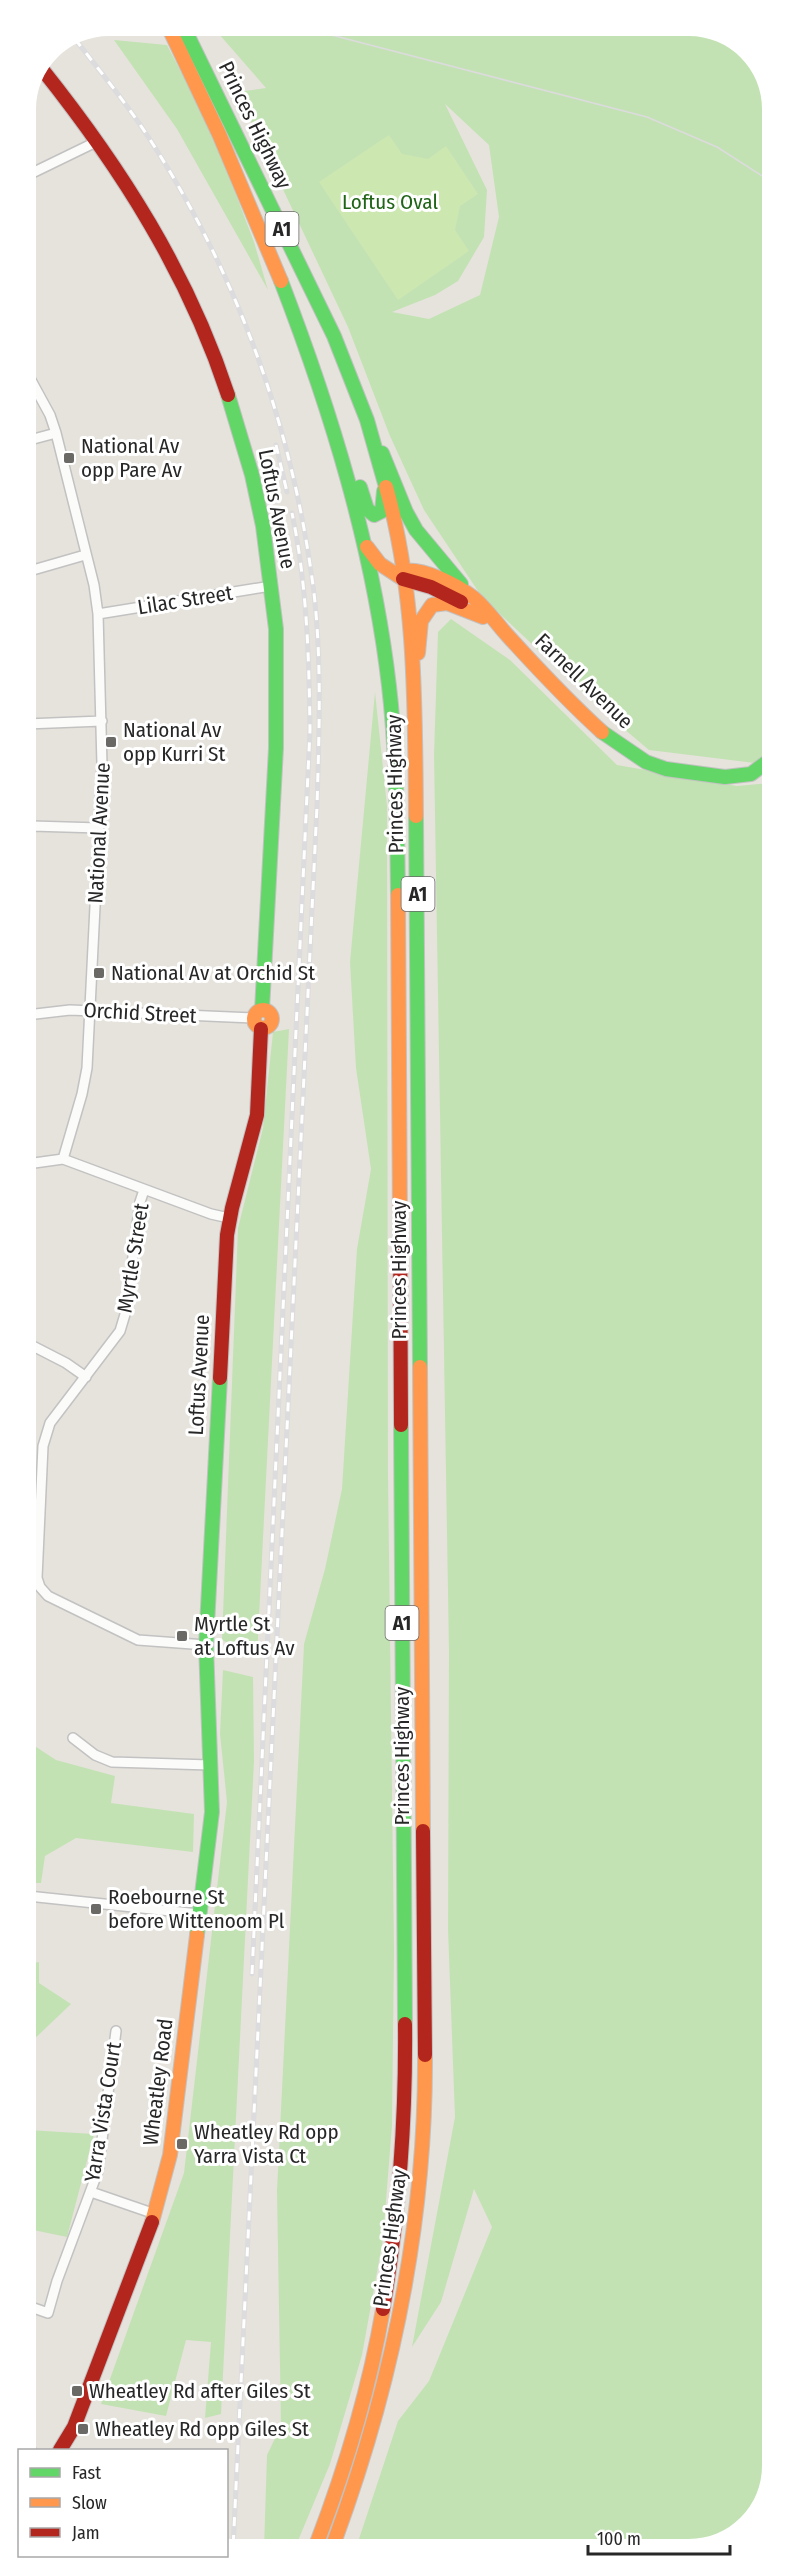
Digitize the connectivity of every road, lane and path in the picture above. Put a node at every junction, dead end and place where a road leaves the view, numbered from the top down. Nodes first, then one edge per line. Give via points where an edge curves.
1 (173, 36) edge
2 (188, 36) edge
3 (45, 73) edge
4 (98, 141) junction
5 (36, 171) edge
6 (36, 389) edge
7 (326, 405) junction
8 (56, 433) junction
9 (372, 435) junction
10 (36, 438) edge
11 (385, 481) junction
12 (361, 535) junction
13 (85, 555) junction
14 (36, 569) edge
15 (400, 575) junction
16 (271, 586) junction
17 (481, 610) junction
18 (98, 614) junction
19 (389, 686) junction
20 (415, 716) junction
21 (102, 721) junction
22 (36, 724) edge
23 (762, 766) edge
24 (36, 826) edge
25 (99, 828) junction
26 (90, 1010) junction
27 (36, 1014) edge
28 (259, 1019) junction
29 (63, 1159) junction
30 (36, 1163) edge
31 (144, 1190) junction
32 (229, 1218) junction
33 (36, 1347) edge
34 (86, 1377) junction
35 (206, 1645) junction
36 (208, 1727) joint
37 (73, 1738) dead end
38 (210, 1765) junction
39 (36, 1897) edge
40 (199, 1914) junction
41 (116, 2031) dead end
42 (91, 2192) junction
43 (155, 2214) junction
44 (36, 2309) edge
45 (74, 2427) junction
46 (61, 2449) edge
47 (69, 2449) edge
48 (318, 2539) edge
49 (335, 2539) edge

1 - 7 main road, Princes Highway / A1 via 240,180
2 - 9 main road, Princes Highway / A1 via 334,336
3 - 4 main road, Loftus Avenue
4 - 5 street
4 - 16 main road, Loftus Avenue via 157,232 217,361 249,464
6 - 8 street, National Avenue
7 - 11 main road via 346,444 372,514 378,515 383,509
7 - 12 main road, Princes Highway / A1
8 - 10 street
8 - 13 street, National Avenue
9 - 11 main road, Princes Highway / A1
9 - 17 main road via 416,530
11 - 15 main road, Princes Highway / A1 via 397,527
12 - 15 main road via 374,558
12 - 19 main road, Princes Highway / A1
13 - 14 street
13 - 18 street, National Avenue
15 - 17 main road, Farnell Avenue
15 - 19 main road via 386,587 385,595
15 - 20 main road, Princes Highway / A1
16 - 18 street, Lilac Street
16 - 28 main road, Loftus Avenue via 277,648 278,747
17 - 20 main road via 445,602 432,605 426,612 419,631
17 - 23 main road, Farnell Avenue via 602,732 646,762 666,769 725,777 751,774
18 - 21 street, National Avenue
19 - 48 main road, Princes Highway / A1 via 397,809 406,2100 398,2221 380,2328 342,2474
20 - 49 main road, Princes Highway / A1 via 425,2116 416,2226 398,2327 372,2433
21 - 22 street
21 - 25 street, National Avenue
24 - 25 street
25 - 26 street, National Avenue
26 - 27 street, Orchid Street
26 - 28 street, Orchid Street
26 - 29 street, National Avenue via 86,1074
28 - 32 main road, Loftus Avenue via 261,1076 256,1124
29 - 30 street
29 - 31 street
31 - 32 street
31 - 34 street, Myrtle Street via 124,1320 114,1341
32 - 35 main road, Loftus Avenue
33 - 34 street
34 - 35 street, Myrtle Street via 56,1414 45,1438 36,1574 40,1587 48,1596 138,1640
35 - 36 main road, Loftus Avenue
36 - 38 main road, Wheatley Road
37 - 38 street via 112,1762
38 - 40 main road, Wheatley Road via 212,1812
39 - 40 street
40 - 43 main road, Wheatley Road via 170,2155
41 - 42 street, Yarra Vista Court via 101,2154
42 - 43 street, Yarra Vista Court
42 - 44 street, Yarra Vista Court via 48,2313
43 - 45 main road, Wheatley Road
45 - 46 main road, Wheatley Road
45 - 47 main road, Wheatley Road

